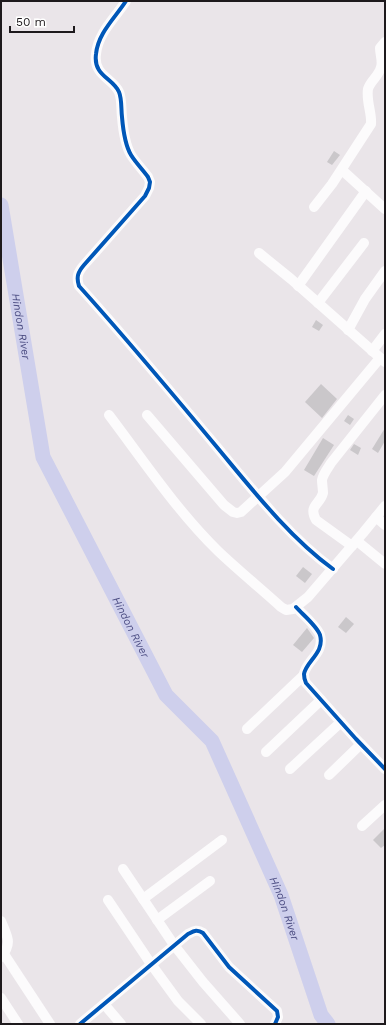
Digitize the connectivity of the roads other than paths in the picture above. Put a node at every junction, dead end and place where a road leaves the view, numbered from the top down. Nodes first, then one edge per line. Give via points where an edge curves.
1 (126, 1) edge
2 (385, 42) edge
3 (342, 170) junction
4 (366, 191) junction
5 (314, 207) dead end
6 (385, 209) edge
7 (364, 242) dead end
8 (259, 253) dead end
9 (385, 271) edge
10 (298, 286) junction
11 (318, 303) junction
12 (348, 330) junction
13 (385, 334) edge
14 (372, 351) junction
15 (382, 360) edge
16 (385, 395) edge
17 (109, 415) dead end
18 (147, 415) dead end
19 (259, 496) junction
20 (385, 506) edge
21 (376, 517) junction
22 (385, 525) edge
23 (355, 543) junction
24 (385, 564) edge
25 (333, 569) junction
26 (296, 607) junction
27 (304, 675) junction
28 (321, 700) junction
29 (341, 722) junction
30 (247, 729) dead end
31 (361, 744) junction
32 (266, 752) dead end
33 (385, 767) edge
34 (290, 768) dead end
35 (329, 775) dead end
36 (385, 805) edge
37 (362, 826) dead end
38 (222, 840) dead end
39 (123, 869) dead end
40 (210, 881) dead end
41 (143, 899) junction
42 (108, 900) dead end
43 (157, 920) junction
44 (1, 921) edge
45 (174, 946) junction
46 (2, 955) edge
47 (151, 964) junction
48 (1, 998) edge
49 (104, 1004) junction
50 (18, 1024) edge
51 (50, 1024) edge
52 (80, 1024) edge
53 (121, 1024) edge
54 (201, 1024) edge
55 (240, 1024) edge
56 (275, 1024) edge

1 - 19 street via 103,32 95,55 101,74 119,92 128,147 148,177 149,188 130,214 78,272 77,280 79,286
2 - 3 street via 380,48 381,68 368,91 370,124
3 - 4 street
3 - 5 street
4 - 6 street
4 - 10 street
7 - 11 street
8 - 10 street
9 - 12 street via 365,299
10 - 11 street
11 - 12 street
12 - 14 street
13 - 14 street
14 - 15 street
15 - 19 street via 285,472
16 - 23 street via 324,473 323,494 313,510 316,520
17 - 26 street via 175,501 218,550 281,607 286,610
18 - 19 street via 224,505 233,512 241,512
19 - 25 street via 315,556
20 - 21 street
21 - 22 street
21 - 23 street
23 - 24 street
23 - 25 street
25 - 26 street
26 - 27 street via 320,636 316,657 306,668
27 - 28 street via 306,683
27 - 30 street
28 - 29 street
28 - 32 street
29 - 31 street
29 - 34 street
31 - 33 street
31 - 35 street
36 - 37 street
38 - 41 street
39 - 41 street
40 - 43 street
41 - 43 street
42 - 47 street
43 - 45 street
44 - 46 street via 9,938 8,947
45 - 47 street
45 - 55 street
45 - 56 street via 194,931 199,930 203,933 229,967 277,1012
46 - 51 street
47 - 49 street
47 - 54 street via 178,1001
48 - 50 street
49 - 52 street
49 - 53 street

